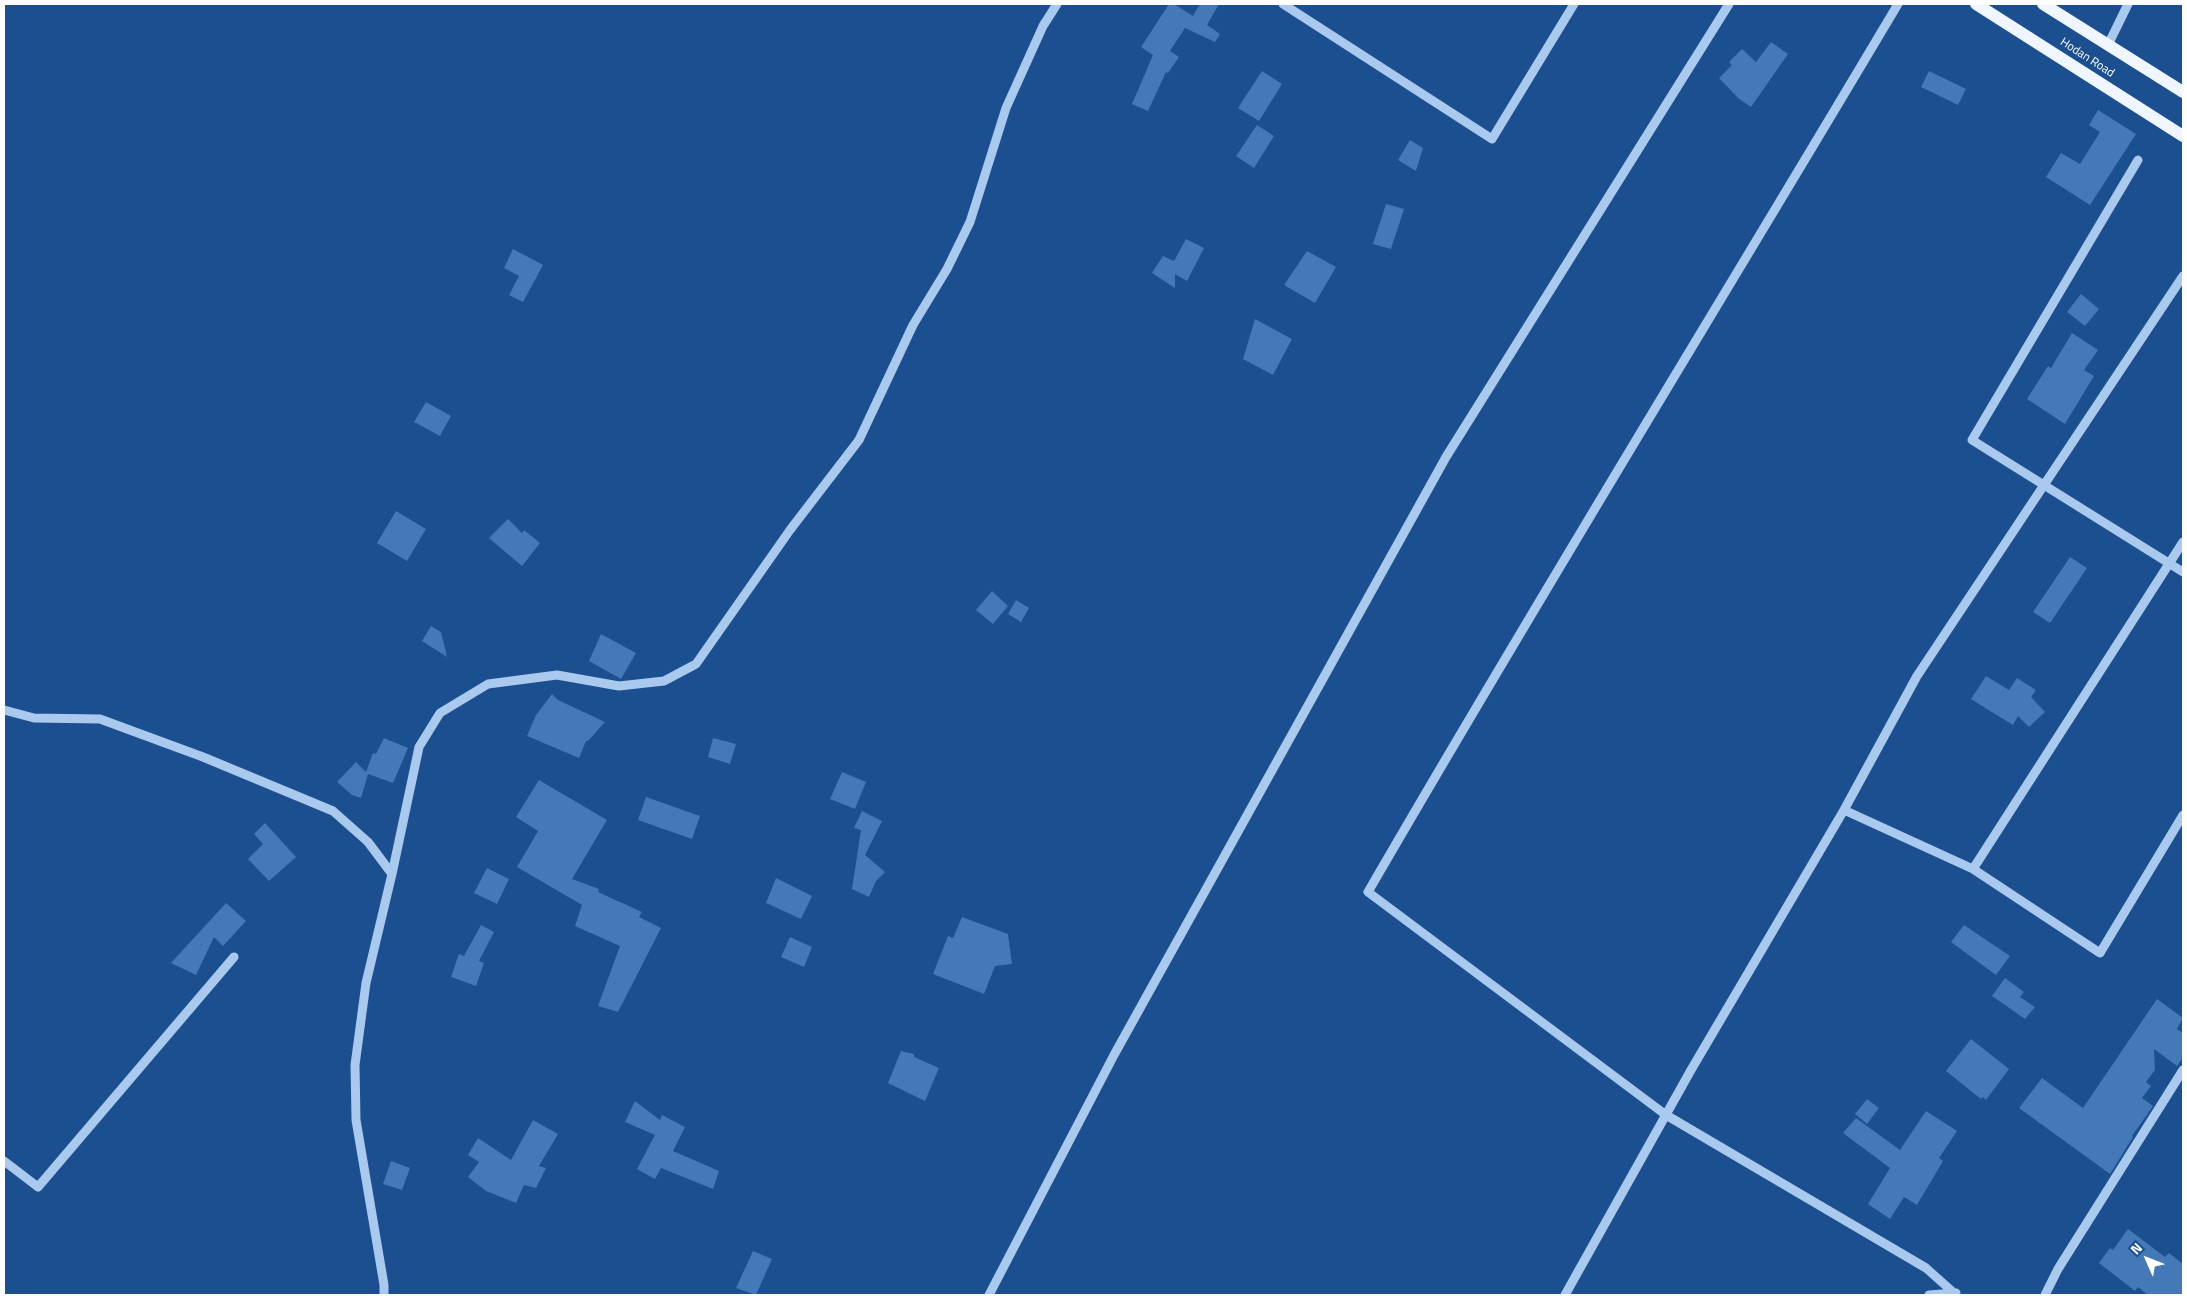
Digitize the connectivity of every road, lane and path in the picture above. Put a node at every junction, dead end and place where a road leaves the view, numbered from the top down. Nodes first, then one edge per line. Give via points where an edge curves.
1 (1057, 4) edge
2 (1283, 4) edge
3 (1574, 4) edge
4 (1729, 4) edge
5 (1898, 4) edge
6 (1976, 4) edge
7 (2043, 4) edge
8 (2128, 4) edge
9 (2108, 45) junction
10 (2183, 92) edge
11 (2183, 136) edge
12 (2138, 160) dead end
13 (2183, 276) edge
14 (2044, 485) junction
15 (2183, 542) edge
16 (2170, 563) junction
17 (2183, 572) edge
18 (4, 710) edge
19 (1844, 810) junction
20 (2183, 815) edge
21 (1974, 869) junction
22 (392, 874) junction
23 (234, 958) dead end
24 (2183, 1070) edge
25 (1666, 1115) junction
26 (4, 1162) edge
27 (1957, 1294) edge
28 (384, 1295) edge
29 (989, 1295) edge
30 (1565, 1295) edge
31 (1929, 1295) edge
32 (2045, 1295) edge

1 - 22 street via 1043,26 1006,108 970,222 947,269 913,325 859,440 790,530 696,664 664,681 619,686 557,675 488,684 440,713 419,746
2 - 3 street via 1492,139
4 - 29 street via 1446,457 1114,1056
5 - 25 street via 1485,689 1368,892
6 - 11 main road, Hodan Road
7 - 9 main road, Hodan Road
8 - 9 street
9 - 10 main road, Hodan Road
12 - 14 street via 1972,440
13 - 14 street
14 - 16 street
14 - 19 street via 1917,676
15 - 16 street
16 - 17 street
16 - 21 street
18 - 22 street via 34,718 100,719 333,811 368,842
19 - 21 street
19 - 25 street
20 - 21 street via 2100,953
22 - 28 street via 366,983 355,1066 356,1120
23 - 26 street via 38,1187
24 - 32 street via 2058,1269
25 - 27 street via 1926,1268
25 - 30 street
27 - 31 street

